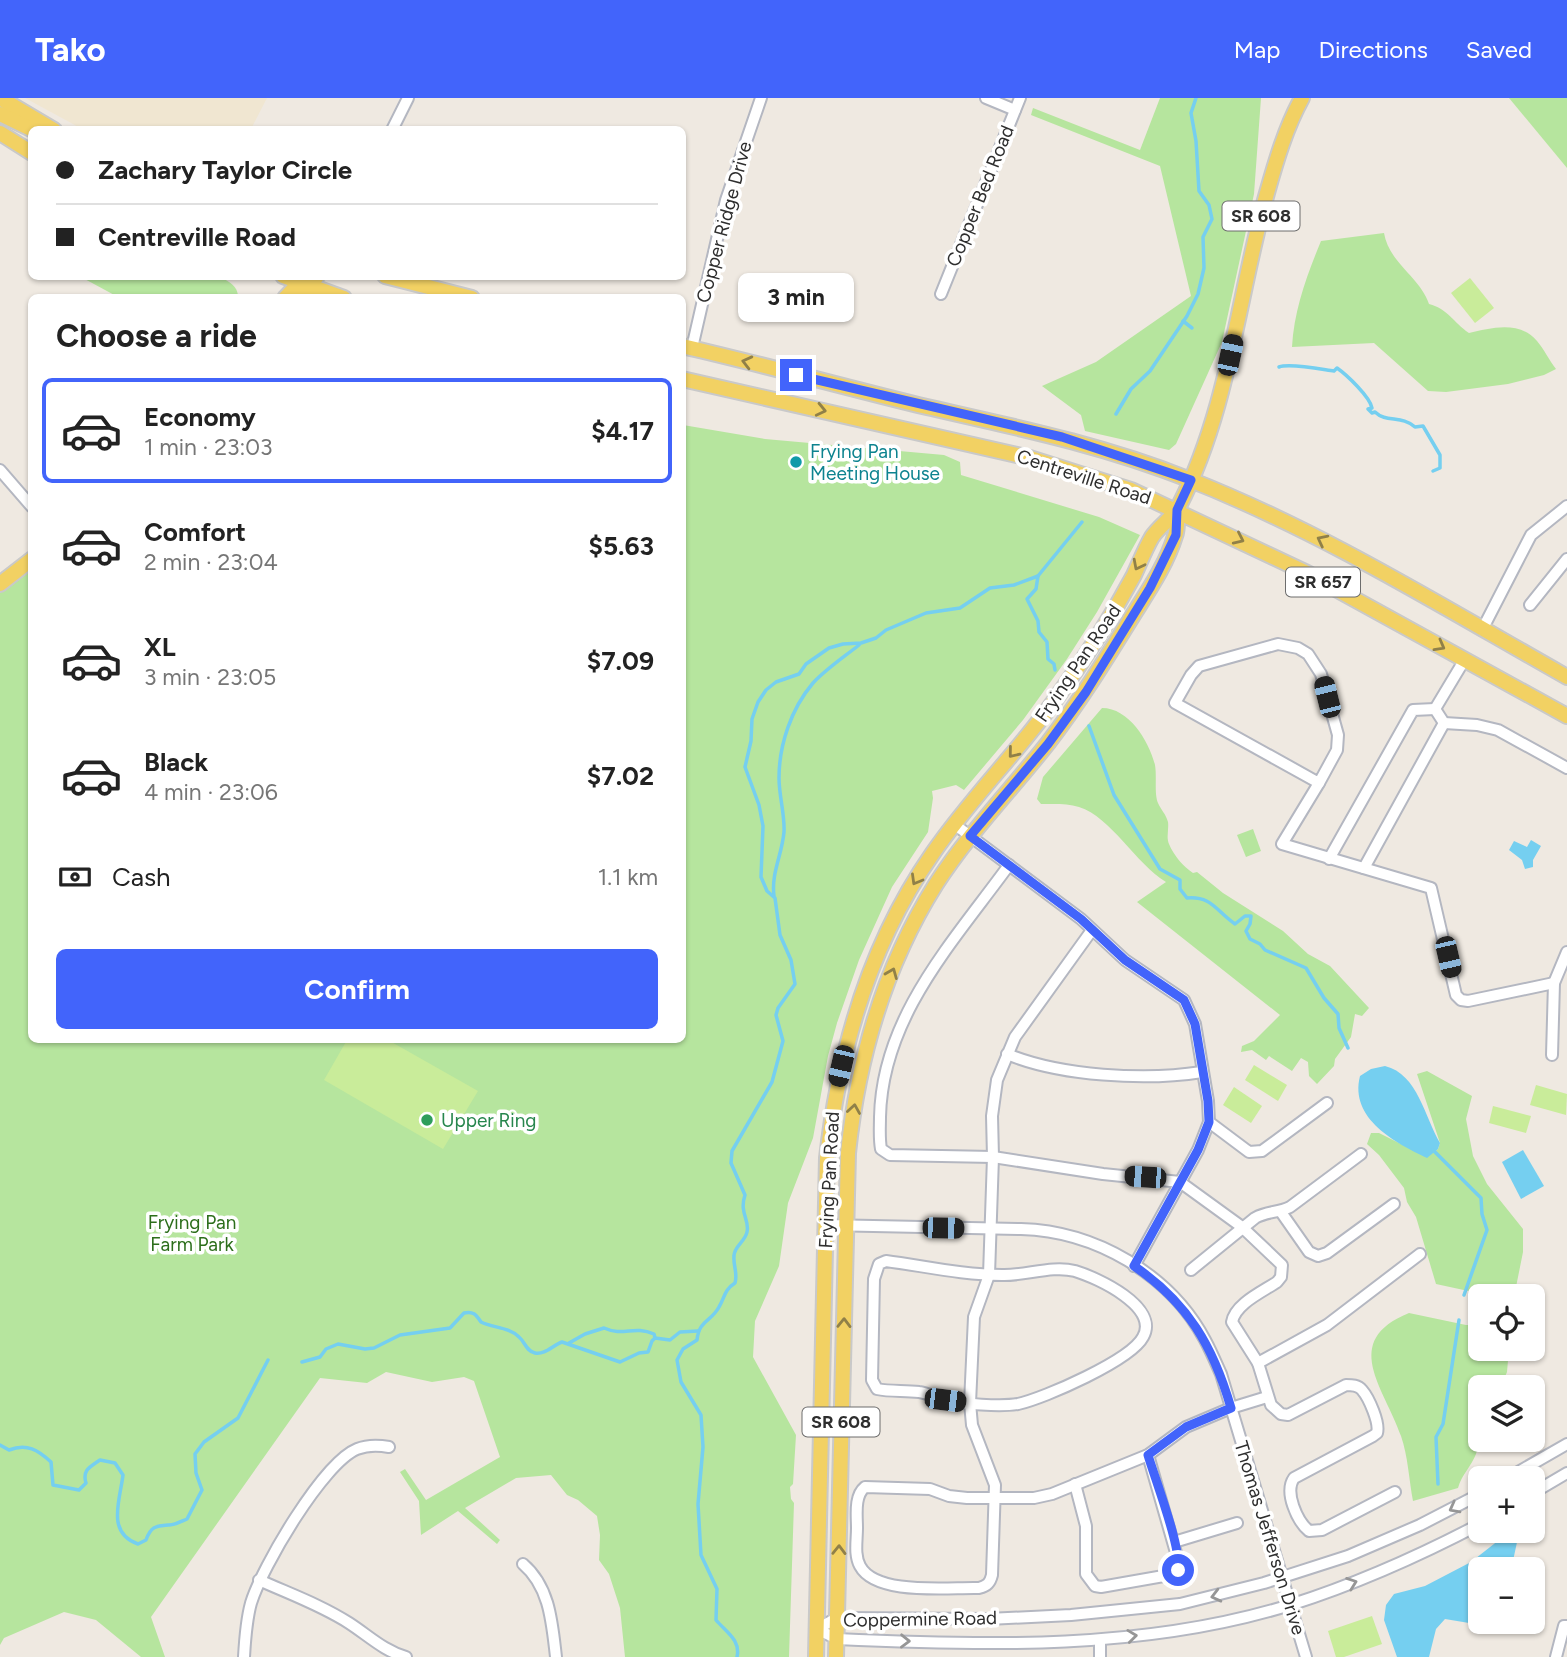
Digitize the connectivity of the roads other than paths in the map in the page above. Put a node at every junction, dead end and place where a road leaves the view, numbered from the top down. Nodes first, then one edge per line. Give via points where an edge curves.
1 (0, 98) edge
2 (408, 98) edge
3 (761, 98) edge
4 (986, 98) edge
5 (1020, 98) edge
6 (1302, 98) edge
7 (1015, 110) junction
8 (0, 114) edge
9 (47, 126) edge
10 (395, 126) edge
11 (28, 128) edge
12 (0, 133) edge
13 (28, 150) edge
14 (401, 280) edge
15 (307, 284) edge
16 (291, 294) edge
17 (333, 294) edge
18 (456, 294) edge
19 (941, 294) dead end
20 (687, 347) edge
21 (686, 380) edge
22 (0, 470) edge
23 (1191, 480) junction
24 (28, 502) edge
25 (1567, 506) edge
26 (1177, 510) junction
27 (1567, 559) edge
28 (28, 562) edge
29 (0, 584) edge
30 (1530, 606) dead end
31 (1482, 629) junction
32 (1465, 659) junction
33 (1567, 677) edge
34 (1435, 709) junction
35 (1567, 716) edge
36 (1444, 723) junction
37 (1567, 768) edge
38 (1320, 783) junction
39 (954, 824) junction
40 (970, 836) junction
41 (1329, 859) junction
42 (1009, 865) junction
43 (1364, 868) junction
44 (1093, 930) junction
45 (1567, 952) edge
46 (1554, 983) junction
47 (1007, 1054) junction
48 (1552, 1055) dead end
49 (1202, 1072) junction
50 (1327, 1103) dead end
51 (1209, 1122) junction
52 (1361, 1154) dead end
53 (993, 1157) junction
54 (1180, 1182) junction
55 (1394, 1205) dead end
56 (1281, 1212) junction
57 (825, 1225) junction
58 (846, 1226) junction
59 (1242, 1227) junction
60 (991, 1228) junction
61 (1420, 1255) dead end
62 (1134, 1266) junction
63 (1191, 1270) dead end
64 (989, 1275) junction
65 (1258, 1363) junction
66 (1267, 1397) junction
67 (971, 1403) junction
68 (1231, 1408) junction
69 (1567, 1444) edge
70 (389, 1447) dead end
71 (1148, 1455) junction
72 (1529, 1466) edge
73 (1567, 1473) edge
74 (1075, 1485) junction
75 (1545, 1486) edge
76 (1395, 1492) dead end
77 (994, 1498) junction
78 (1468, 1500) edge
79 (1237, 1522) dead end
80 (1468, 1530) edge
81 (1174, 1542) junction
82 (523, 1564) dead end
83 (1282, 1577) junction
84 (259, 1580) junction
85 (1290, 1605) junction
86 (837, 1618) junction
87 (1567, 1626) edge
88 (817, 1629) junction
89 (836, 1639) junction
90 (1100, 1640) junction
91 (244, 1657) edge
92 (406, 1657) edge
93 (556, 1657) edge
94 (816, 1657) edge
95 (836, 1657) edge
96 (1100, 1657) edge
97 (1306, 1657) edge
98 (1556, 1657) edge

1 - 9 main road
2 - 10 street
3 - 20 street, Copper Ridge Drive via 726,200
4 - 7 street
5 - 7 street, Copper Bed Road
6 - 23 main road, Frying Pan Road / SR 608 via 1274,171 1252,247 1226,371
7 - 19 street, Copper Bed Road
8 - 11 main road
12 - 13 main road
14 - 18 main road
15 - 16 main road
15 - 17 main road
23 -> 20 main road, Centreville Road / SR 657 via 1062,437
21 -> 26 main road, Centreville Road / SR 657 via 1030,458 1131,490
22 - 24 street
23 - 26 main road, Frying Pan Road / SR 608
31 -> 23 main road, Centreville Road / SR 657 via 1327,542
25 - 31 street via 1531,535
26 -> 32 main road, Centreville Road / SR 657 via 1307,573
26 -> 39 main road, Frying Pan Road / SR 608 via 1153,536 1102,630 1055,700
26 - 40 main road, Frying Pan Road / SR 608 via 1176,535 1150,588 1086,692
27 - 30 street
28 - 29 main road
31 - 33 main road, Centreville Road / SR 657
32 - 34 street
32 - 35 main road, Centreville Road / SR 657
34 - 36 street
34 - 41 street via 1413,710
36 - 37 street via 1497,730
36 - 43 street
38 - 38 street via 1337,750 1338,735 1321,674 1308,654 1278,644 1199,666 1175,703
38 - 41 street via 1282,844
39 - 40 street
39 -> 57 main road, Frying Pan Road / SR 608 via 901,905 855,1012 833,1108
40 - 42 street
58 -> 40 main road, Frying Pan Road / SR 608 via 851,1125 873,1026 914,922
41 - 43 street
42 - 44 street
42 - 53 street via 912,1000 886,1065 881,1095 881,1149 890,1155
43 - 46 street via 1431,888 1456,995 1461,1000
44 - 47 street
44 - 49 street via 1125,960 1184,1000 1195,1024
45 - 46 street
46 - 48 street
47 - 49 street via 1101,1074 1169,1077
47 - 53 street via 997,1080 992,1116
49 - 51 street
50 - 51 street via 1256,1153
51 - 54 street
52 - 56 street
53 - 54 street
53 - 60 street
54 - 59 street
54 - 62 street
55 - 56 street via 1318,1256 1310,1252
56 - 59 street via 1265,1212
57 - 58 street, Thomas Jefferson Drive
57 - 88 main road, Frying Pan Road / SR 608
58 - 60 street, Thomas Jefferson Drive
86 -> 58 main road, Frying Pan Road / SR 608
59 - 63 street
59 - 65 street via 1277,1259 1282,1270 1277,1282 1233,1315 1233,1327
60 - 62 street, Thomas Jefferson Drive via 1068,1236
60 - 64 street
61 - 65 street via 1327,1325
62 - 68 street, Thomas Jefferson Drive via 1168,1292 1194,1322 1221,1374
64 - 67 street via 974,1317
64 - 67 street via 886,1261 875,1271 874,1385
64 - 67 street via 1076,1272 1127,1298 1147,1320 1147,1329 1138,1344 1118,1359 1038,1398 1016,1404
65 - 66 street
66 - 68 street
66 - 76 street via 1276,1410 1288,1415 1346,1385 1355,1385 1362,1389 1379,1423 1373,1437 1290,1483 1297,1514 1309,1531 1322,1530
67 - 77 street via 972,1425 993,1476
68 - 71 street via 1186,1427
68 - 83 street, Thomas Jefferson Drive
69 - 72 street
70 - 84 street via 355,1449 329,1471
71 - 74 street
71 - 81 street
73 - 75 street
74 - 77 street via 1034,1497
74 - 81 street via 1086,1526 1086,1574 1095,1586 1175,1574 1180,1563
77 - 77 street via 949,1496 930,1489 865,1487 857,1504 856,1557 861,1568 884,1585 986,1586 992,1575
78 -> 83 street, Coppermine Road via 1383,1543
79 - 81 street
85 -> 80 street, Coppermine Road via 1382,1572
82 - 93 street via 547,1599
83 - 85 street, Thomas Jefferson Drive
83 -> 86 street, Coppermine Road via 1180,1604 1100,1612 988,1619
84 - 91 street via 248,1616
84 - 92 street via 311,1601 385,1649
90 -> 85 street, Coppermine Road via 1191,1628
85 - 97 street, Thomas Jefferson Drive
86 - 88 street, Coppermine Road
86 - 89 main road, Frying Pan Road / SR 608
87 - 98 street
88 - 89 street, Coppermine Road
88 - 94 main road, Frying Pan Road / SR 608
89 -> 90 street, Coppermine Road
89 - 95 main road, Frying Pan Road / SR 608
90 - 96 street

